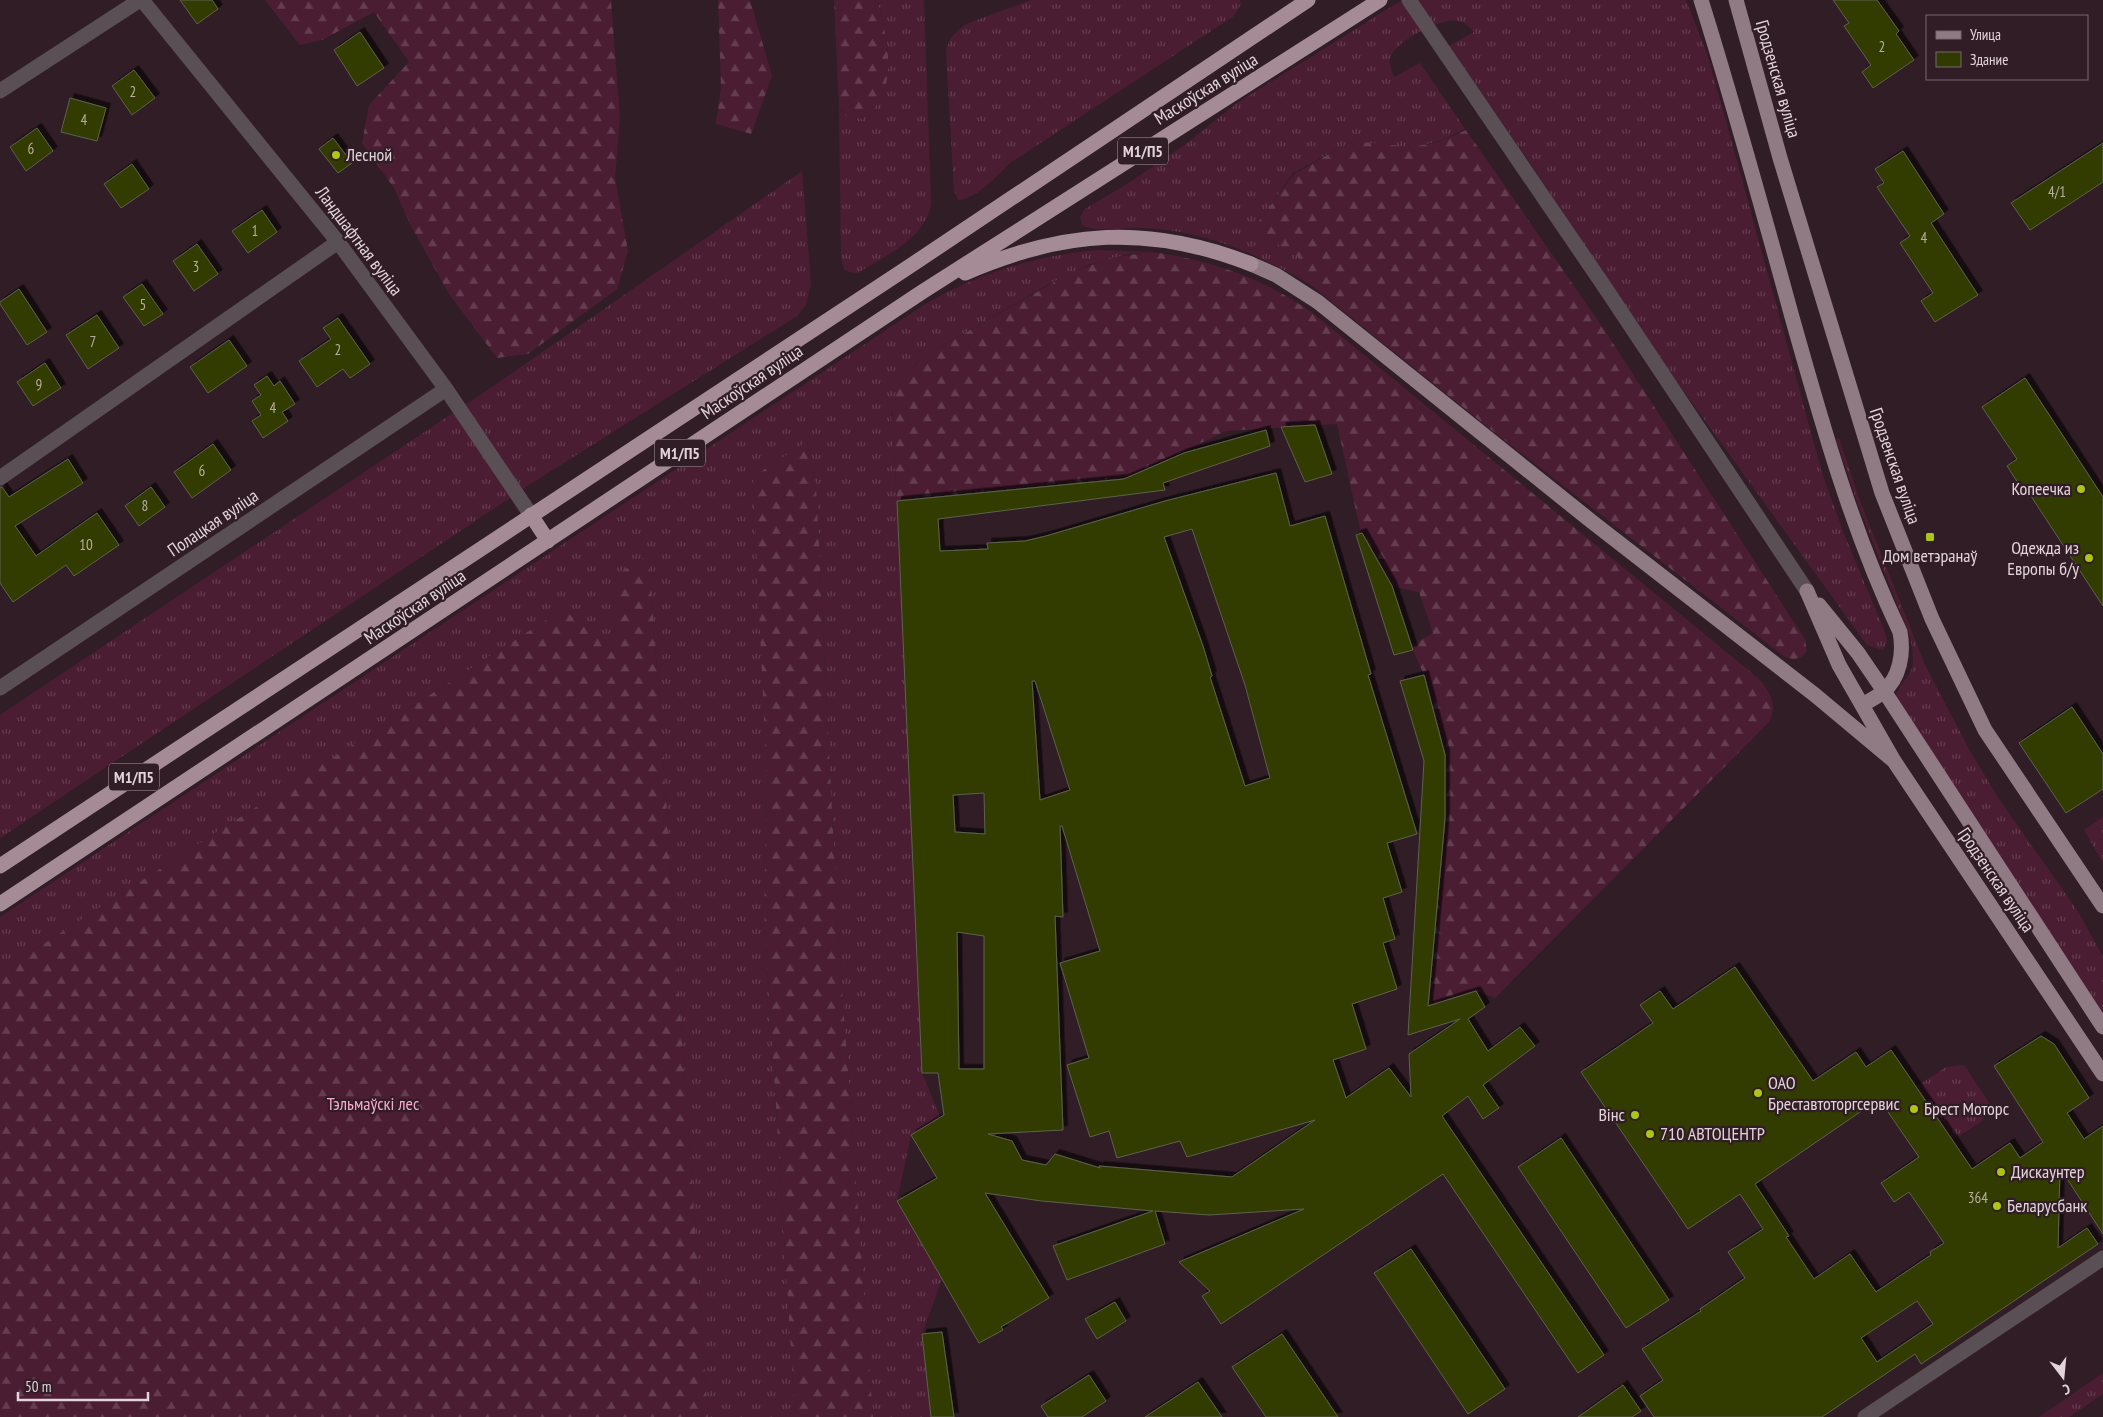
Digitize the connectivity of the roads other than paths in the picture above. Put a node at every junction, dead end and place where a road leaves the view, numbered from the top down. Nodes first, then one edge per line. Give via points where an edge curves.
1 (141, 0) edge
2 (1308, 0) edge
3 (1380, 0) edge
4 (1409, 0) edge
5 (1701, 0) edge
6 (1736, 0) edge
7 (0, 91) edge
8 (338, 242) junction
9 (1250, 264) joint
10 (922, 292) junction
11 (446, 389) junction
12 (0, 478) edge
13 (531, 515) junction
14 (548, 541) junction
15 (1807, 591) junction
16 (0, 688) edge
17 (1884, 692) junction
18 (1862, 705) junction
19 (1894, 761) junction
20 (0, 866) edge
21 (0, 904) edge
22 (2103, 906) edge
23 (2103, 1027) edge
24 (2103, 1074) edge
25 (2103, 1258) edge
26 (1866, 1417) edge

1 - 7 street
1 - 8 street, Ландшафтная вуліца
2 - 13 highway, Маскоўская вуліца / М1/П5
3 - 10 highway, Маскоўская вуліца / М1/П5
4 - 15 street, Гродзенская вуліца
5 - 17 main road via 1822,427 1862,542 1900,632 1899,668
6 - 22 main road, Гродзенская вуліца via 1780,158 1882,493 1932,619 1985,730
8 - 11 street, Ландшафтная вуліца
8 - 12 street
9 - 10 highway via 1176,242 1096,236 1013,254
9 - 19 main road via 1318,302
10 - 14 highway, Маскоўская вуліца / М1/П5
11 - 13 street, Ландшафтная вуліца
11 - 16 street, Полацкая вуліца
13 - 14 highway
13 - 20 highway, Маскоўская вуліца / М1/П5
14 - 21 highway, Маскоўская вуліца / М1/П5
15 - 17 main road, Гродзенская вуліца via 1858,653
15 - 18 main road, Гродзенская вуліца via 1838,665
17 - 18 main road
17 - 23 main road, Гродзенская вуліца
18 - 19 main road, Гродзенская вуліца
19 - 24 main road, Гродзенская вуліца
25 - 26 street

